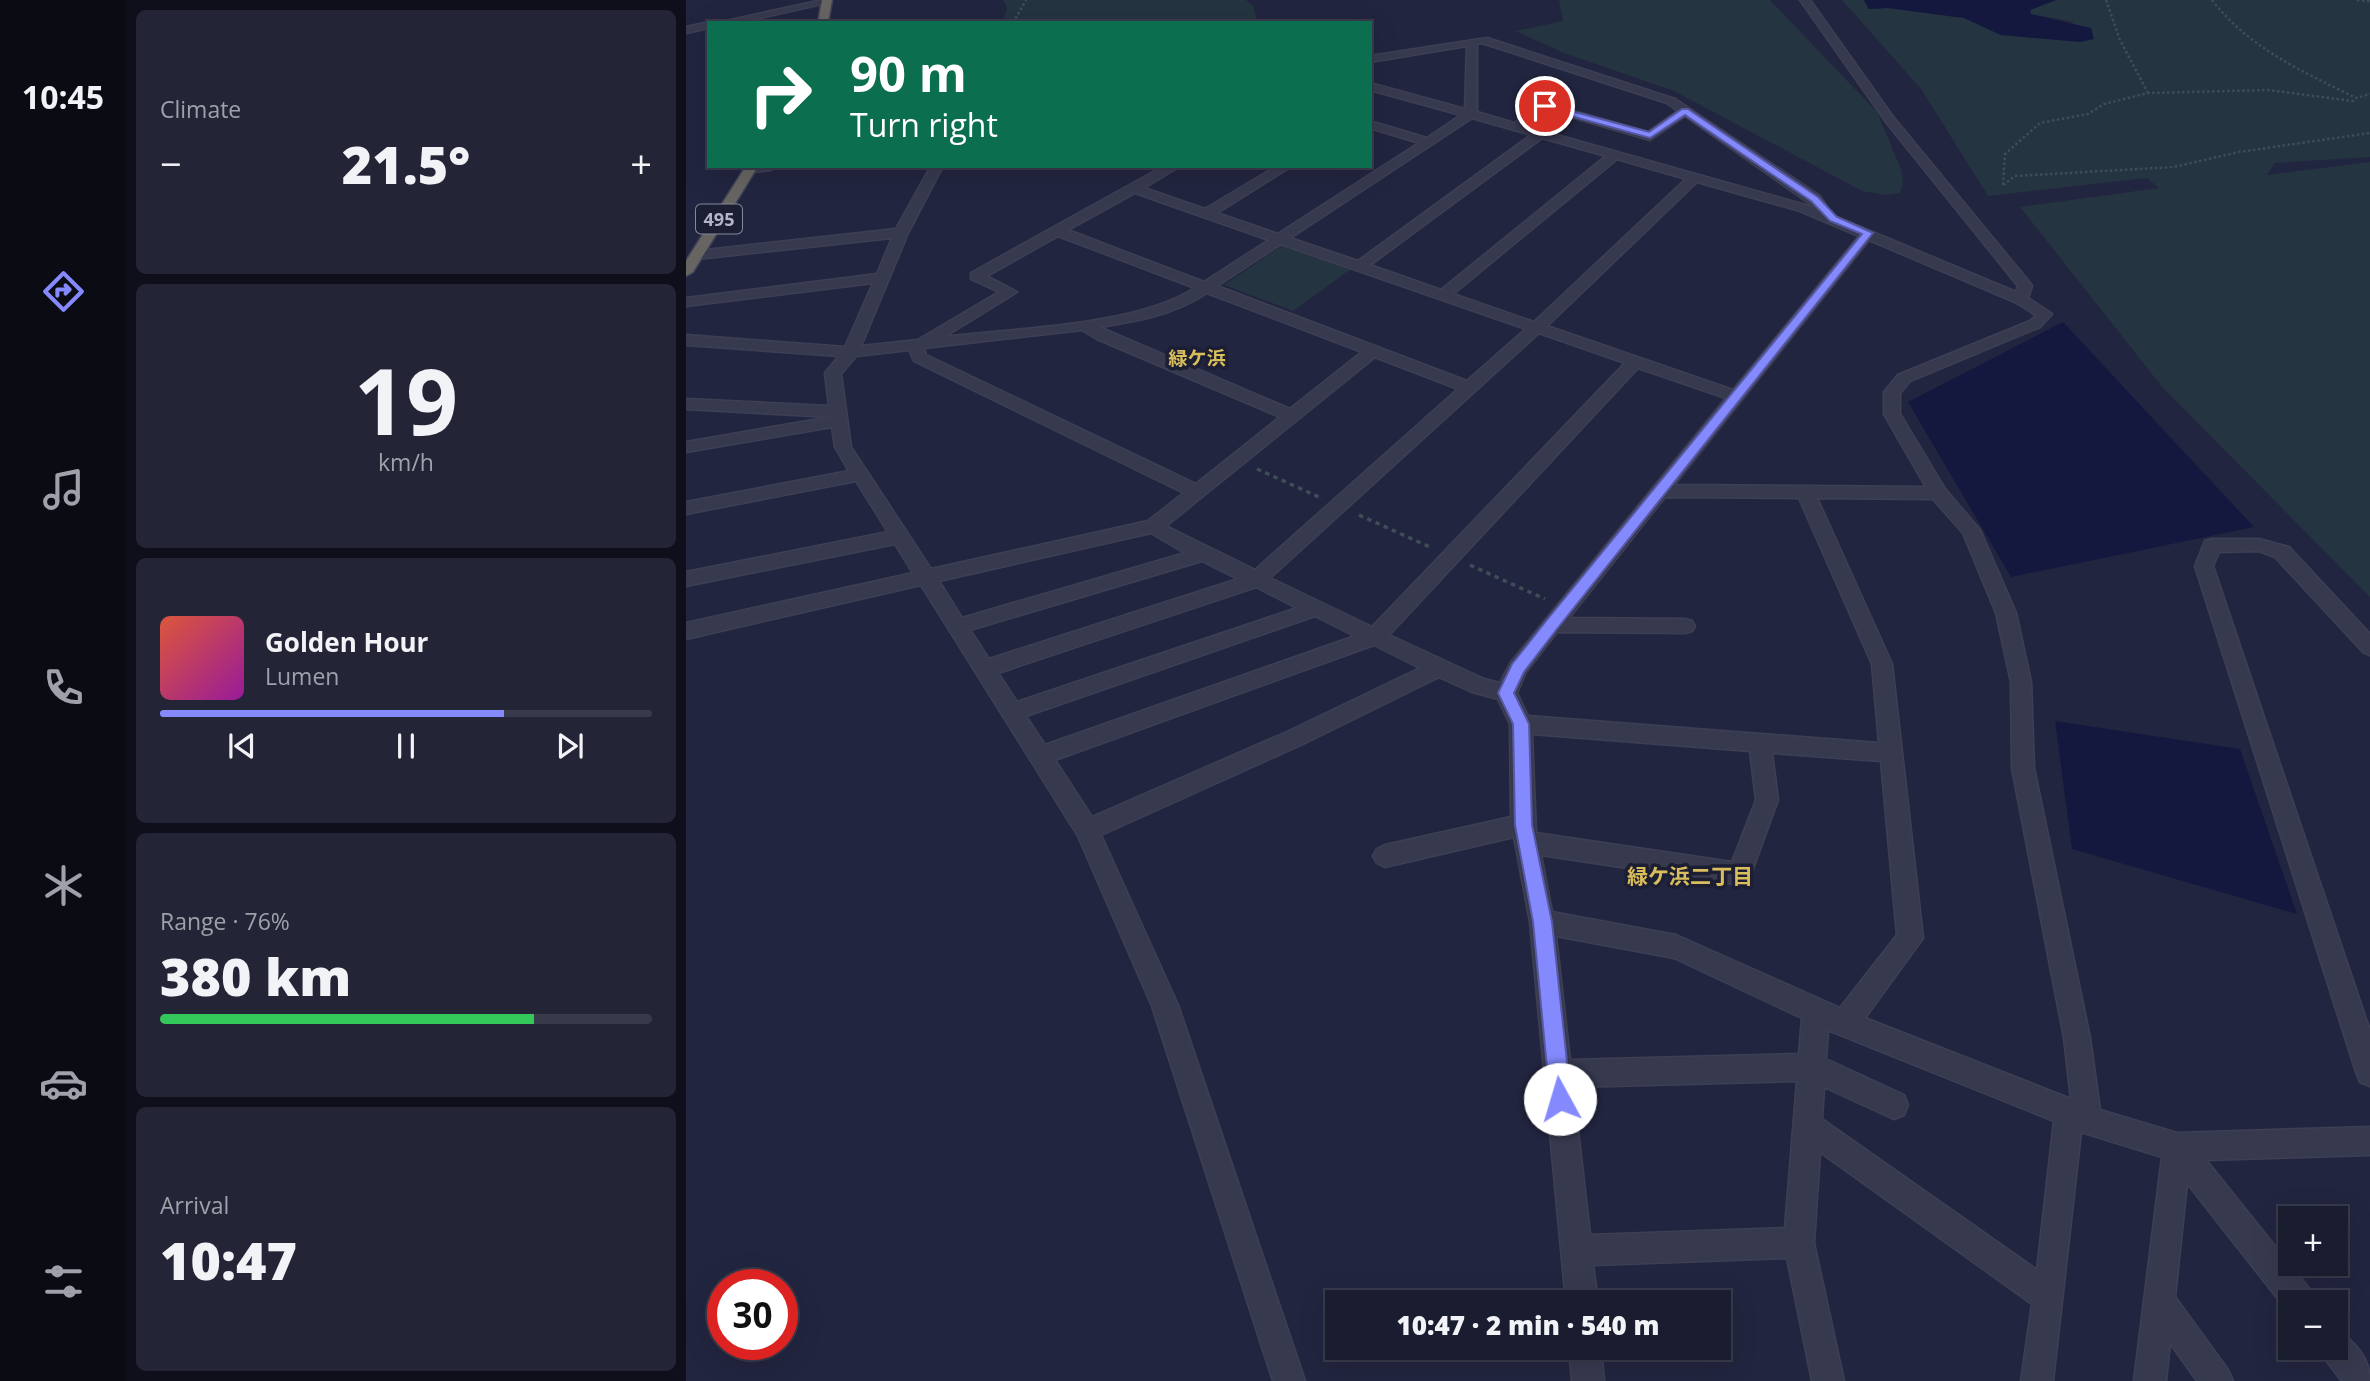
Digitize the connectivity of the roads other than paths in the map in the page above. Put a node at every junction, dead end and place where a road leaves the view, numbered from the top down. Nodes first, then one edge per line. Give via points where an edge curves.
1 (1805, 0) edge
2 (826, 1) edge
3 (731, 21) edge
4 (823, 21) edge
5 (707, 25) edge
6 (686, 30) edge
7 (1472, 42) junction
8 (1372, 59) edge
9 (1372, 87) edge
10 (1685, 111) junction
11 (1471, 114) junction
12 (1372, 125) edge
13 (1515, 127) junction
14 (1540, 134) junction
15 (1429, 142) junction
16 (1614, 155) junction
17 (751, 168) edge
18 (936, 168) edge
19 (1170, 168) edge
20 (1283, 168) edge
21 (1696, 177) junction
22 (1135, 188) junction
23 (1208, 213) junction
24 (1834, 219) junction
25 (1058, 231) junction
26 (901, 233) junction
27 (1868, 233) junction
28 (1282, 240) junction
29 (697, 255) junction
30 (1359, 267) junction
31 (686, 272) edge
32 (884, 277) junction
33 (1208, 287) junction
34 (1442, 296) junction
35 (2020, 299) junction
36 (686, 302) edge
37 (1085, 325) junction
38 (1535, 329) junction
39 (686, 340) edge
40 (916, 346) junction
41 (851, 352) junction
42 (1372, 352) junction
43 (1636, 361) junction
44 (1471, 388) junction
45 (1735, 396) junction
46 (686, 404) edge
47 (1291, 416) junction
48 (839, 417) junction
49 (686, 447) edge
50 (859, 475) junction
51 (1196, 491) junction
52 (1658, 491) junction
53 (1805, 492) junction
54 (1938, 493) junction
55 (686, 508) edge
56 (1154, 526) junction
57 (901, 536) junction
58 (1203, 554) junction
59 (686, 579) edge
60 (927, 579) junction
61 (1256, 580) junction
62 (1315, 609) junction
63 (1552, 625) junction
64 (960, 626) junction
65 (1685, 626) dead end
66 (686, 631) edge
67 (1375, 637) junction
68 (2370, 647) edge
69 (1439, 668) junction
70 (984, 669) junction
71 (1506, 693) junction
72 (1014, 711) junction
73 (1521, 724) junction
74 (1760, 744) junction
75 (1891, 753) junction
76 (1038, 757) junction
77 (1087, 830) junction
78 (1525, 833) junction
79 (1385, 856) dead end
80 (1542, 922) junction
81 (1816, 1011) junction
82 (1845, 1023) junction
83 (1812, 1067) junction
84 (2370, 1072) edge
85 (1558, 1074) junction
86 (1894, 1105) dead end
87 (2078, 1116) junction
88 (1808, 1126) junction
89 (2370, 1141) edge
90 (2178, 1147) junction
91 (1799, 1242) junction
92 (1579, 1251) junction
93 (1581, 1290) edge
94 (2291, 1290) edge
95 (2049, 1297) junction
96 (2161, 1304) junction
97 (1587, 1360) edge
98 (2345, 1360) edge
99 (1289, 1381) edge
100 (1588, 1381) edge
101 (1828, 1381) edge
102 (2037, 1381) edge
103 (2150, 1381) edge
104 (2217, 1381) edge
105 (2362, 1381) edge

1 - 35 street via 1890,120 2025,286
2 - 3 street
2 - 4 highway
5 - 6 street
7 - 8 street
7 - 10 street via 1483,40 1545,60 1671,101
7 - 11 street
9 - 11 street
10 - 13 street via 1650,136 1545,106
10 - 24 street via 1815,199
11 - 13 street
11 - 15 street
12 - 15 street
13 - 14 street
14 - 16 street
14 - 30 street
15 - 28 street
16 - 21 street
16 - 34 street
17 - 29 highway, 495
18 - 26 street
19 - 22 street
20 - 23 street
21 - 24 street
21 - 38 street
22 - 23 street
22 - 25 street
23 - 28 street
24 - 27 street
25 - 33 street
25 - 40 street via 976,276 1010,292
26 - 29 street
26 - 32 street
27 - 35 street
27 - 45 street
28 - 30 street
28 - 33 street
29 - 31 highway, 495
30 - 34 street
32 - 36 street
32 - 41 street
33 - 37 street via 1152,314
33 - 42 street
34 - 38 street
35 - 54 street via 2045,314 2035,324 1904,378 1892,392 1892,414
37 - 40 street
37 - 47 street
38 - 43 street
38 - 44 street
39 - 41 street
40 - 41 street
40 - 51 street via 919,358
41 - 48 street via 833,373
42 - 44 street
42 - 47 street
43 - 45 street
43 - 67 street
44 - 61 street
45 - 52 street
46 - 48 street
47 - 51 street
48 - 49 street
48 - 50 street via 843,447
50 - 55 street
50 - 57 street
51 - 56 street
52 - 53 street
52 - 63 street
53 - 54 street
53 - 75 street via 1882,664
54 - 87 street via 1971,530 2006,613 2021,682 2023,768 2077,1038
56 - 58 street
56 - 60 street
57 - 59 street
57 - 60 street
58 - 61 street
58 - 64 street
60 - 64 street
60 - 66 street
61 - 62 street
61 - 70 street
62 - 67 street
62 - 72 street
63 - 65 street
63 - 71 street via 1518,668
64 - 70 street
67 - 69 street
67 - 76 street
68 - 84 street via 2282,552 2259,545 2212,546 2204,566
69 - 71 street
69 - 77 street
70 - 72 street
71 - 73 street
72 - 76 street
73 - 74 street
73 - 78 street
74 - 75 street
74 - 78 street via 1767,800 1740,874
75 - 82 street via 1910,938
76 - 77 street
77 - 99 street via 1164,1005
78 - 79 street
78 - 80 street
80 - 81 street via 1676,947
80 - 85 street
81 - 82 street
81 - 83 street
82 - 87 street
83 - 85 street
83 - 86 street
83 - 88 street
85 - 92 street
87 - 90 street
87 - 95 street
88 - 91 street
88 - 95 street
89 - 90 street
90 - 94 street
90 - 96 street
91 - 92 street
91 - 101 street
92 - 93 street
95 - 102 street
96 - 103 street
96 - 104 street
97 - 100 street
98 - 105 street

